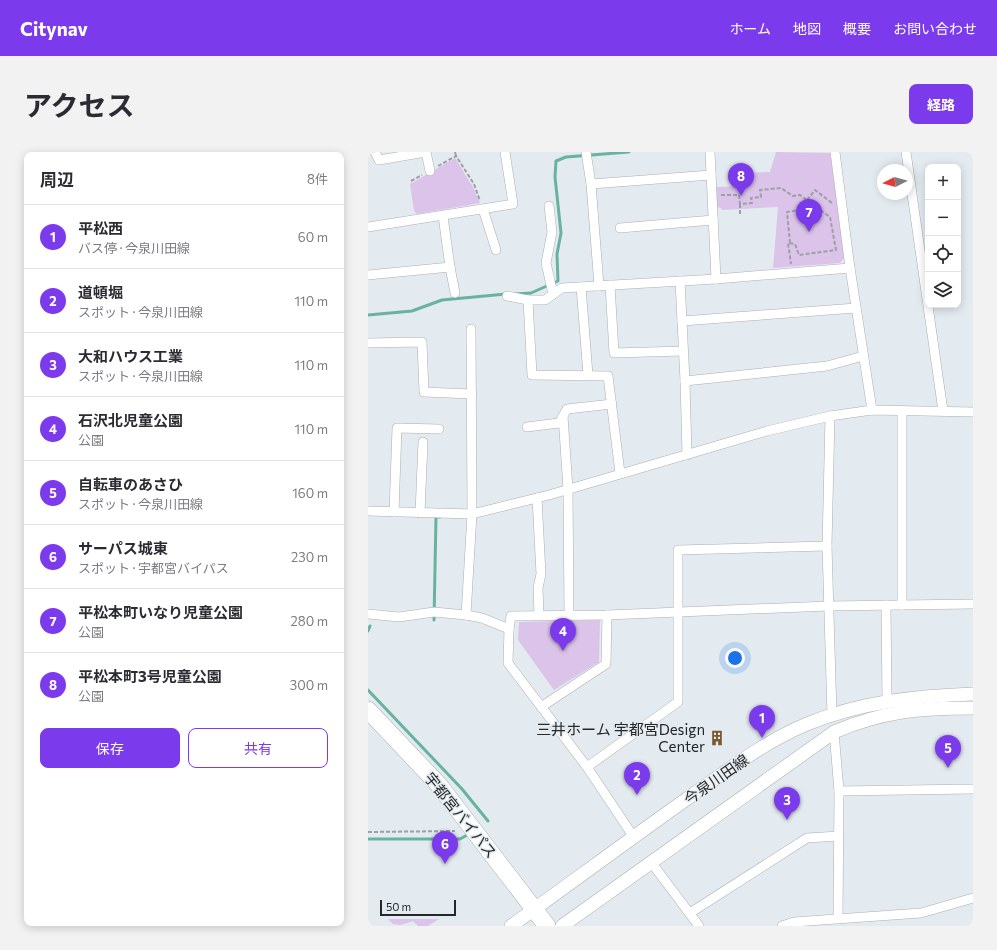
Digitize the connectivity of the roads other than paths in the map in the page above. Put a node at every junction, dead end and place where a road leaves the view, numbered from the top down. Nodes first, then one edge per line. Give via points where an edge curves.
1 (376, 152) edge
2 (426, 152) edge
3 (505, 152) edge
4 (586, 152) edge
5 (710, 152) edge
6 (835, 152) edge
7 (906, 152) edge
8 (430, 170) road end
9 (711, 175) junction
10 (591, 184) junction
11 (549, 206) dead end
12 (483, 209) junction
13 (443, 216) junction
14 (714, 220) junction
15 (368, 227) edge
16 (620, 228) dead end
17 (496, 250) dead end
18 (450, 267) junction
19 (850, 268) junction
20 (368, 274) edge
21 (716, 279) junction
22 (680, 281) junction
23 (610, 285) junction
24 (600, 286) junction
25 (581, 287) junction
26 (455, 293) dead end
27 (553, 294) junction
28 (507, 296) dead end
29 (528, 300) junction
30 (856, 308) junction
31 (682, 321) junction
32 (471, 329) dead end
33 (368, 342) edge
34 (683, 351) junction
35 (863, 356) junction
36 (588, 375) junction
37 (685, 381) junction
38 (472, 394) junction
39 (612, 404) junction
40 (872, 410) junction
41 (902, 410) junction
42 (943, 411) junction
43 (973, 412) edge
44 (563, 416) junction
45 (830, 416) junction
46 (527, 427) dead end
47 (439, 429) dead end
48 (423, 442) dead end
49 (687, 455) junction
50 (620, 473) junction
51 (568, 489) junction
52 (538, 498) junction
53 (368, 511) edge
54 (394, 512) junction
55 (420, 513) junction
56 (472, 514) junction
57 (827, 546) junction
58 (973, 604) edge
59 (886, 605) junction
60 (902, 605) junction
61 (828, 606) junction
62 (677, 612) junction
63 (368, 614) edge
64 (466, 615) junction
65 (539, 615) junction
66 (570, 615) junction
67 (607, 615) junction
68 (509, 630) junction
69 (973, 694) edge
70 (887, 701) junction
71 (541, 706) junction
72 (973, 708) edge
73 (368, 710) edge
74 (832, 715) junction
75 (834, 732) junction
76 (587, 767) junction
77 (973, 789) edge
78 (839, 791) junction
79 (633, 836) junction
80 (839, 836) junction
81 (651, 862) junction
82 (973, 898) edge
83 (536, 908) junction
84 (690, 913) junction
85 (838, 918) junction
86 (511, 926) edge
87 (547, 926) edge
88 (562, 926) edge
89 (699, 926) edge
90 (782, 926) edge

1 - 2 street via 379,160
2 - 8 street
3 - 12 street via 513,204
4 - 10 street
5 - 9 street
6 - 19 street
7 - 42 street
9 - 10 street
9 - 14 street
10 - 24 street
11 - 27 street via 552,232 546,263
12 - 13 street
12 - 17 street
13 - 15 street
13 - 18 street
14 - 16 street
14 - 21 street
18 - 20 street
18 - 26 street
19 - 21 street
19 - 30 street
21 - 22 street
22 - 23 street
22 - 31 street
23 - 24 street
23 - 34 street via 614,353
24 - 25 street
25 - 27 street via 562,288
25 - 36 street
27 - 29 street via 545,300
28 - 29 street
29 - 36 street via 532,375
30 - 31 street
30 - 35 street
31 - 34 street
32 - 38 street
33 - 38 street via 422,342 424,392
34 - 37 street
35 - 37 street via 826,366
35 - 40 street
36 - 39 street via 608,376
37 - 49 street
38 - 56 street
39 - 44 street via 567,409
39 - 50 street
40 - 41 street
40 - 45 street
41 - 42 street
41 - 60 street
42 - 43 street
44 - 46 street via 559,422
44 - 51 street
45 - 49 street
45 - 57 street
47 - 54 street via 397,428
48 - 55 street
49 - 50 street
50 - 51 street
51 - 52 street
51 - 66 street
52 - 56 street
52 - 65 street via 541,574 538,588
53 - 54 street
54 - 55 street
55 - 56 street
56 - 64 street
57 - 61 street
57 - 62 street via 678,550
58 - 60 street
59 - 60 street
59 - 61 street
59 - 70 street
61 - 62 street
61 - 74 street
62 - 67 street
62 - 76 street via 678,702
63 - 64 street via 399,617 434,612
64 - 68 street via 482,618
65 - 66 street
65 - 68 street via 511,616
66 - 67 street
67 - 71 street via 606,664
68 - 71 street via 508,663
69 - 70 street, 今泉川田線
70 - 74 street, 今泉川田線
71 - 76 street
72 - 75 street, 今泉川田線 via 894,712 872,717
73 - 83 highway, 宇都宮バイパス via 439,785
74 - 79 street, 今泉川田線 via 789,732 766,745
75 - 78 street
75 - 81 street, 今泉川田線
76 - 79 street
77 - 78 street
78 - 80 street
79 - 83 street, 今泉川田線
80 - 84 street via 808,838
80 - 85 street
81 - 84 street
81 - 88 street, 今泉川田線
82 - 85 street via 921,912
83 - 86 street, 今泉川田線
83 - 87 highway, 宇都宮バイパス
84 - 89 street
85 - 90 street via 794,922

